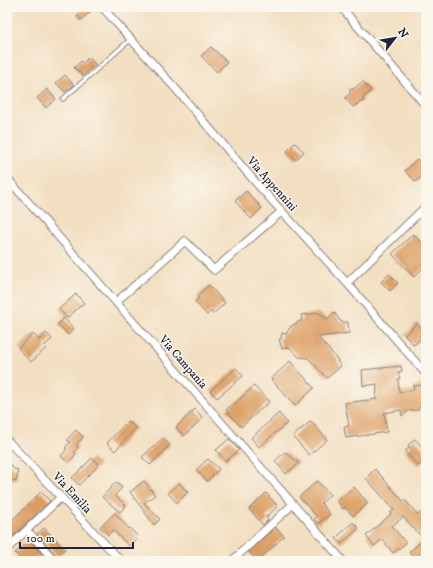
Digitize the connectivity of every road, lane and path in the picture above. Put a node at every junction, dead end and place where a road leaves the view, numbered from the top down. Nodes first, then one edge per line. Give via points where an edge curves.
1 (102, 7) edge
2 (341, 7) edge
3 (131, 39) junction
4 (63, 99) dead end
5 (426, 106) edge
6 (7, 178) edge
7 (426, 206) edge
8 (281, 212) junction
9 (347, 283) junction
10 (116, 302) junction
11 (426, 374) edge
12 (7, 440) edge
13 (61, 498) junction
14 (293, 504) junction
15 (26, 530) junction
16 (7, 549) edge
17 (55, 561) edge
18 (121, 561) edge
19 (232, 561) edge
20 (343, 561) edge

1 - 3 street, Via Appennini
2 - 5 street
3 - 4 lane
3 - 8 street, Via Appennini
6 - 10 street, Via Campania
7 - 9 street
8 - 9 street, Via Appennini
8 - 10 street via 214,270 185,241
9 - 11 street, Via Appennini
10 - 14 street, Via Campania
12 - 13 street, Via Emilia
13 - 15 street
13 - 18 street, Via Emilia
14 - 19 street
14 - 20 street, Via Campania
15 - 16 street
15 - 17 street

